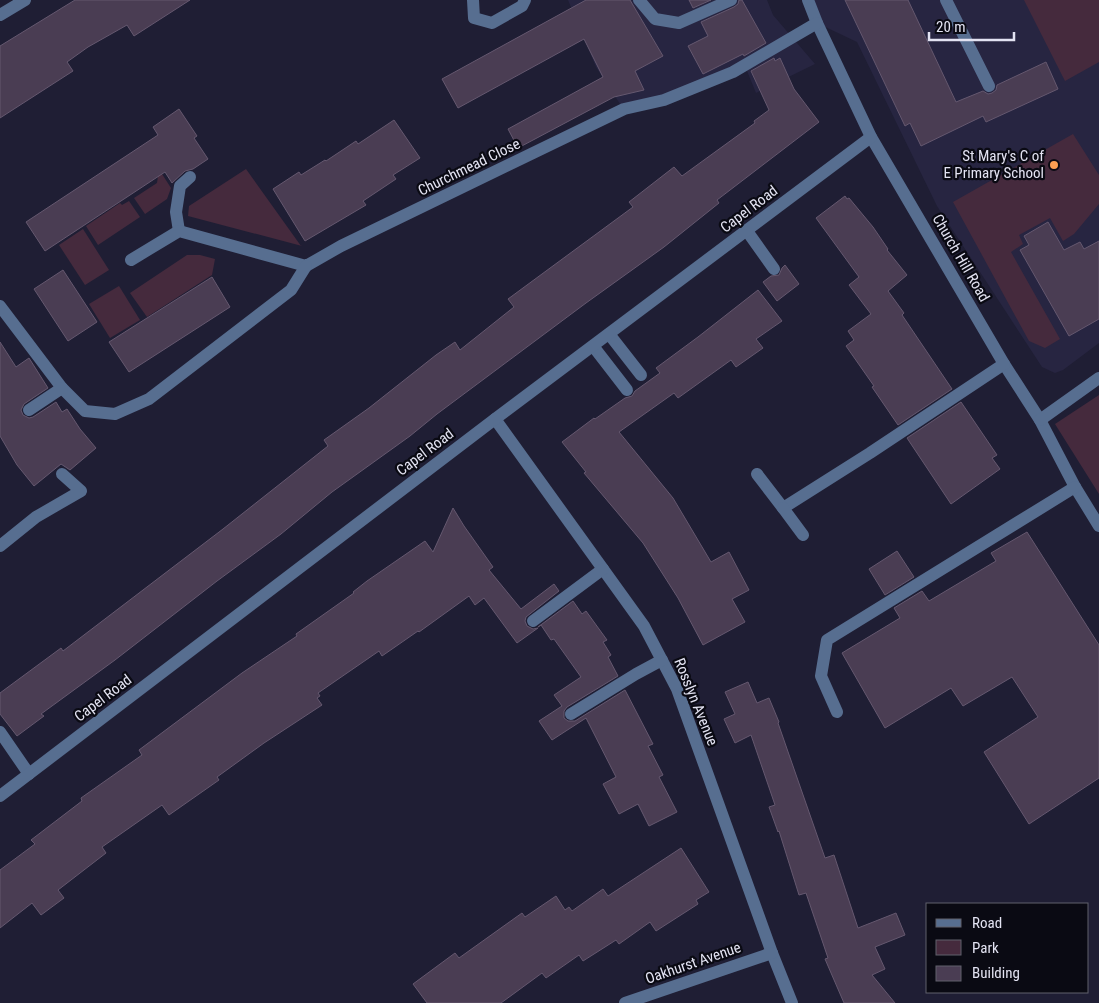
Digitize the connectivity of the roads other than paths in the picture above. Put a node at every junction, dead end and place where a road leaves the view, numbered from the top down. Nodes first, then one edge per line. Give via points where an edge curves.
1 (25, 0) edge
2 (473, 0) edge
3 (525, 0) edge
4 (639, 0) edge
5 (731, 0) edge
6 (808, 0) edge
7 (946, 0) edge
8 (0, 15) edge
9 (817, 23) junction
10 (989, 86) dead end
11 (871, 137) junction
12 (190, 176) dead end
13 (179, 231) junction
14 (747, 231) junction
15 (131, 260) dead end
16 (306, 266) junction
17 (774, 269) dead end
18 (0, 306) edge
19 (609, 334) junction
20 (593, 346) junction
21 (1004, 364) junction
22 (641, 375) dead end
23 (1099, 378) edge
24 (62, 388) junction
25 (626, 390) dead end
26 (29, 410) dead end
27 (495, 420) junction
28 (1040, 420) junction
29 (62, 474) dead end
30 (757, 474) dead end
31 (1075, 487) junction
32 (783, 508) junction
33 (1099, 526) edge
34 (803, 535) dead end
35 (0, 546) edge
36 (603, 569) junction
37 (533, 621) dead end
38 (662, 660) junction
39 (837, 712) dead end
40 (571, 714) dead end
41 (0, 732) edge
42 (29, 774) junction
43 (0, 796) edge
44 (772, 953) junction
45 (625, 1003) edge
46 (792, 1003) edge

1 - 8 street
2 - 3 street via 474,18 492,22 522,6
4 - 5 street via 655,19 679,24
6 - 9 street, Church Hill Road
7 - 10 street
9 - 11 street, Church Hill Road
9 - 16 street, Churchmead Close via 733,72 664,100 624,109
11 - 14 street, Capel Road
11 - 21 street, Church Hill Road
12 - 13 street via 180,186 176,212
13 - 15 street
13 - 16 street
14 - 17 street
14 - 19 street, Capel Road
16 - 24 street via 291,290 149,399 116,414 85,411
18 - 24 street
19 - 20 street, Capel Road
19 - 22 street
20 - 25 street
20 - 27 street, Capel Road
21 - 28 street, Church Hill Road
21 - 32 street
23 - 28 street
24 - 26 street
27 - 36 street, Rosslyn Avenue
27 - 42 street, Capel Road
28 - 31 street, Church Hill Road
29 - 35 street via 81,491 36,517
30 - 32 street
31 - 33 street, Church Hill Road
31 - 39 street via 827,640 821,676
32 - 34 street
36 - 37 street
36 - 38 street, Rosslyn Avenue via 644,626
38 - 40 street
38 - 44 street, Rosslyn Avenue via 677,689
41 - 42 street
42 - 43 street, Capel Road
44 - 45 street, Oakhurst Avenue
44 - 46 street, Rosslyn Avenue

